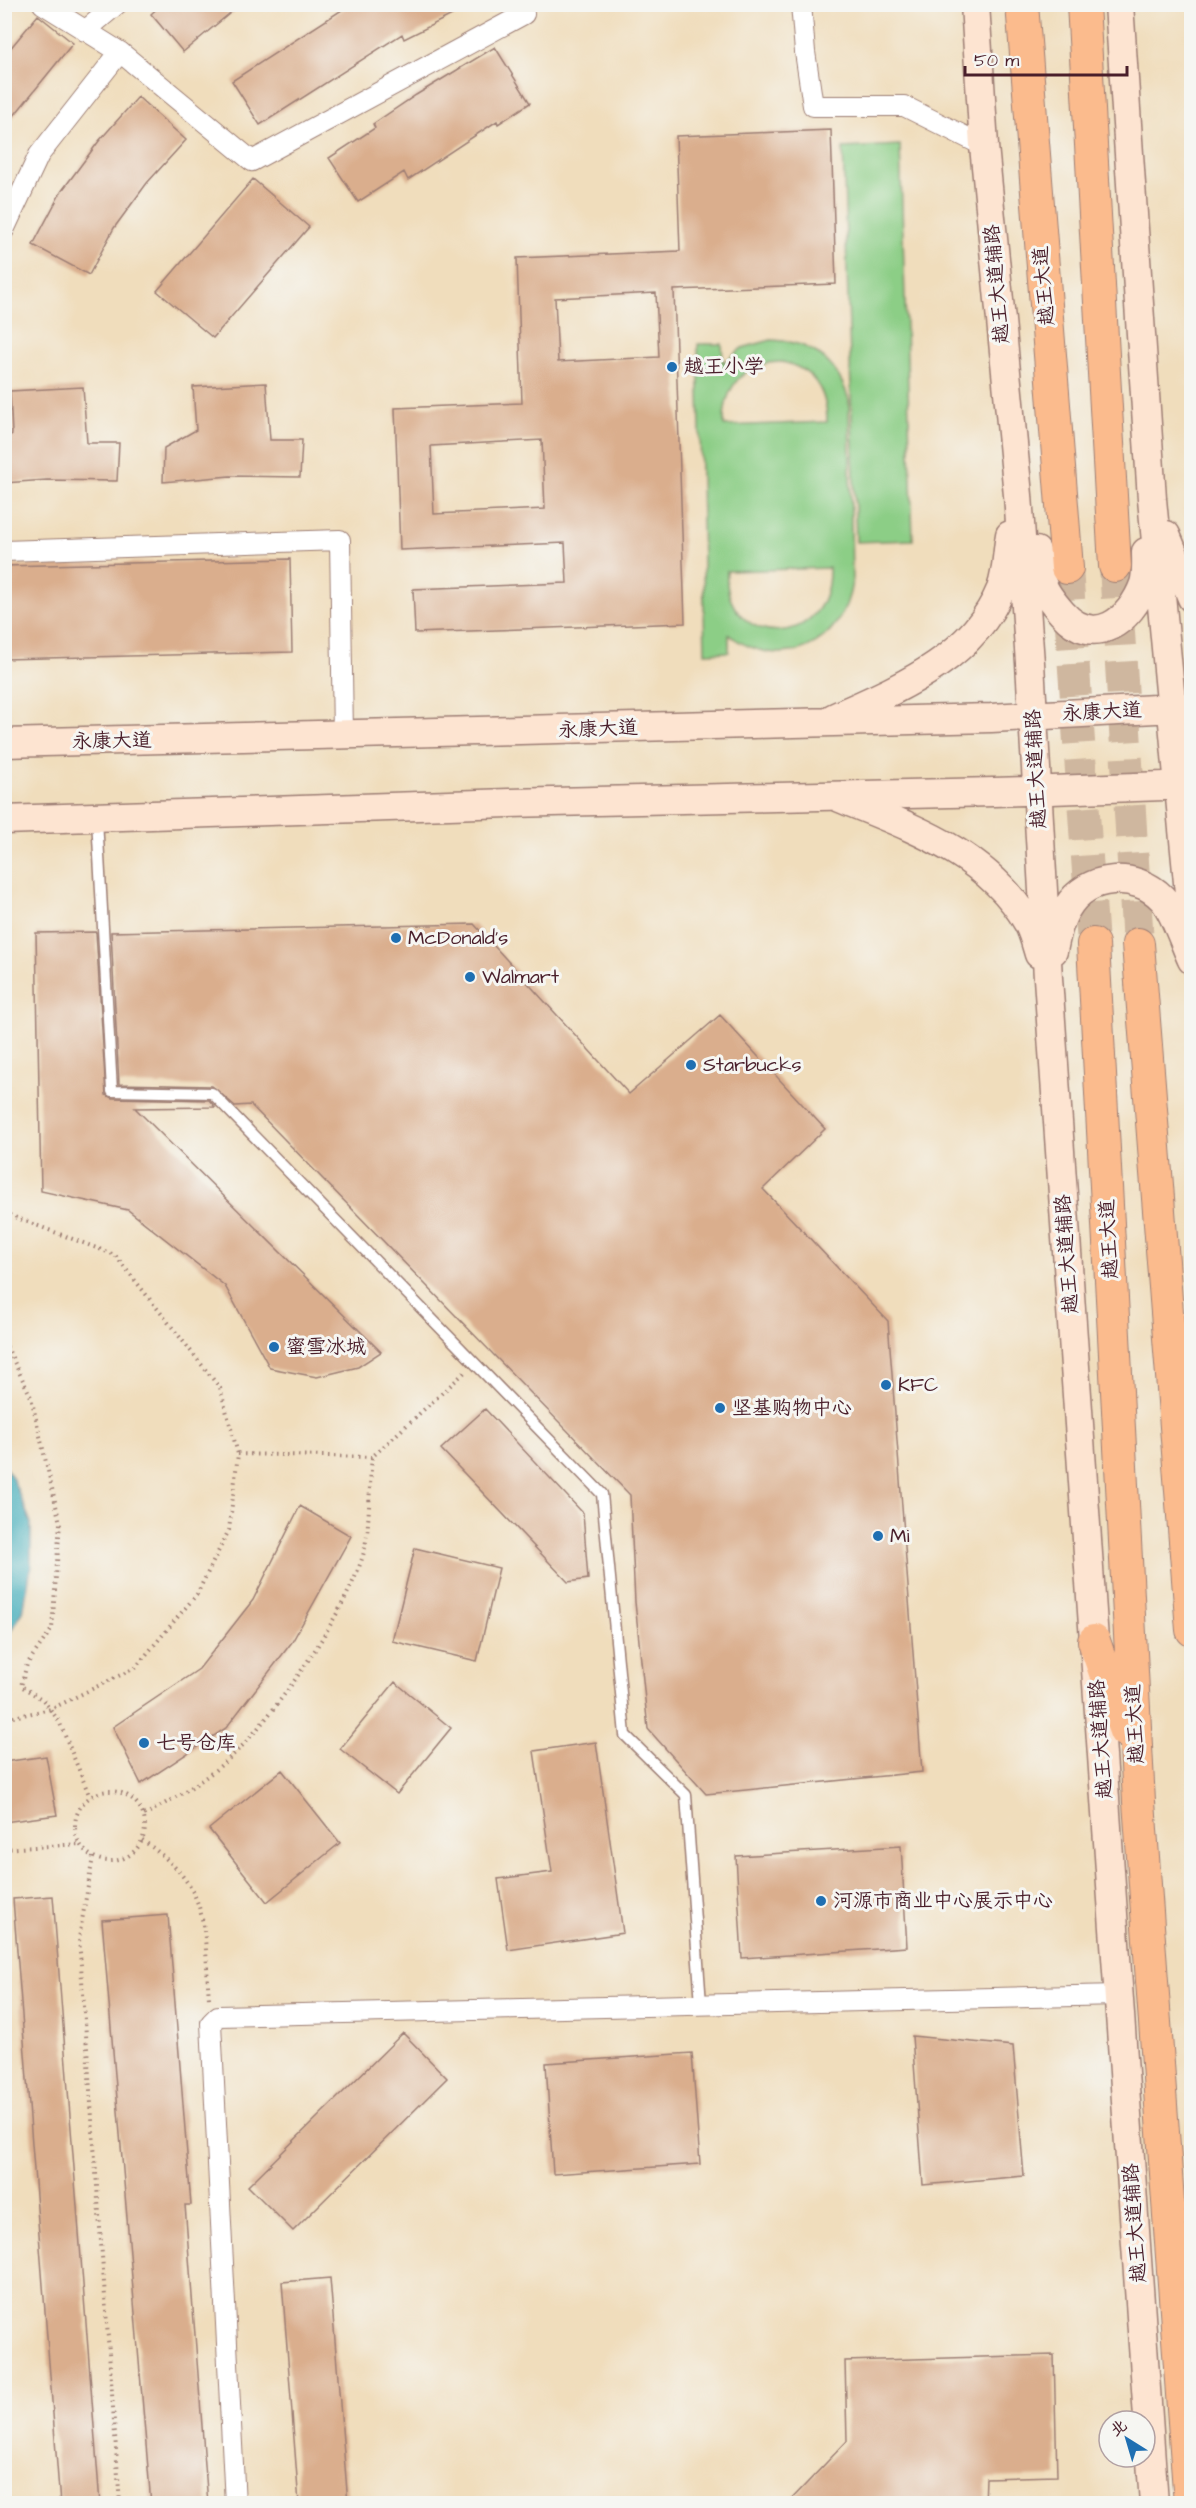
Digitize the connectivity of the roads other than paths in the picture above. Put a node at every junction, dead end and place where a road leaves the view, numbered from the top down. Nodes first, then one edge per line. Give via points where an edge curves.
1 (43, 4) edge
2 (117, 4) edge
3 (801, 4) edge
4 (975, 4) edge
5 (1022, 4) edge
6 (1083, 4) edge
7 (1119, 4) edge
8 (524, 14) dead end
9 (86, 31) junction
10 (120, 52) junction
11 (984, 146) junction
12 (4, 230) edge
13 (1018, 495) junction
14 (1152, 499) junction
15 (4, 551) edge
16 (1115, 566) tunnel mouth
17 (1067, 568) tunnel mouth
18 (1191, 598) edge
19 (1182, 707) edge
20 (1034, 716) junction
21 (823, 723) junction
22 (343, 736) junction
23 (4, 743) edge
24 (1185, 785) edge
25 (1037, 791) junction
26 (830, 794) junction
27 (97, 816) junction
28 (4, 820) edge
29 (1191, 925) edge
30 (1093, 944) tunnel mouth
31 (1138, 944) tunnel mouth
32 (1191, 960) edge
33 (1048, 978) junction
34 (1191, 1630) edge
35 (1094, 1641) junction
36 (1137, 1768) junction
37 (1119, 1995) junction
38 (701, 2004) junction
39 (235, 2504) edge
40 (1154, 2504) edge
41 (1190, 2504) edge

1 - 9 street
2 - 9 street
3 - 11 street via 813,106 904,106
4 - 11 main road, 越王大道辅路
5 - 17 main road, 越王大道
6 - 16 main road
7 - 14 main road
8 - 10 street via 252,161
9 - 10 street
10 - 12 street via 39,155
11 - 13 main road, 越王大道辅路
13 - 14 main road via 1035,544 1042,584 1073,625 1096,630 1120,622 1133,608 1145,581
13 - 20 main road, 越王大道辅路
13 - 21 main road via 1001,589 984,619 939,664 901,687
14 - 18 main road
14 - 19 main road
15 - 22 street via 340,540
19 - 20 main road, 永康大道
19 - 24 main road
20 - 21 main road, 永康大道
20 - 25 main road, 越王大道辅路
21 - 22 main road, 永康大道
22 - 23 main road, 永康大道
24 - 25 main road
24 - 29 main road
25 - 26 main road
25 - 33 main road, 越王大道辅路
26 - 27 main road
26 - 33 main road via 927,834 976,863 1029,924
27 - 28 main road
27 - 38 lane via 111,1091 212,1093 602,1494 625,1735 686,1795
30 - 36 main road, 越王大道
31 - 34 main road
32 - 33 main road via 1163,898 1141,882 1112,879 1086,888 1067,906
33 - 35 main road, 越王大道辅路
35 - 36 main road
35 - 37 main road, 越王大道辅路
36 - 41 main road, 越王大道
37 - 38 street
37 - 40 main road, 越王大道辅路
38 - 39 street via 214,2018

